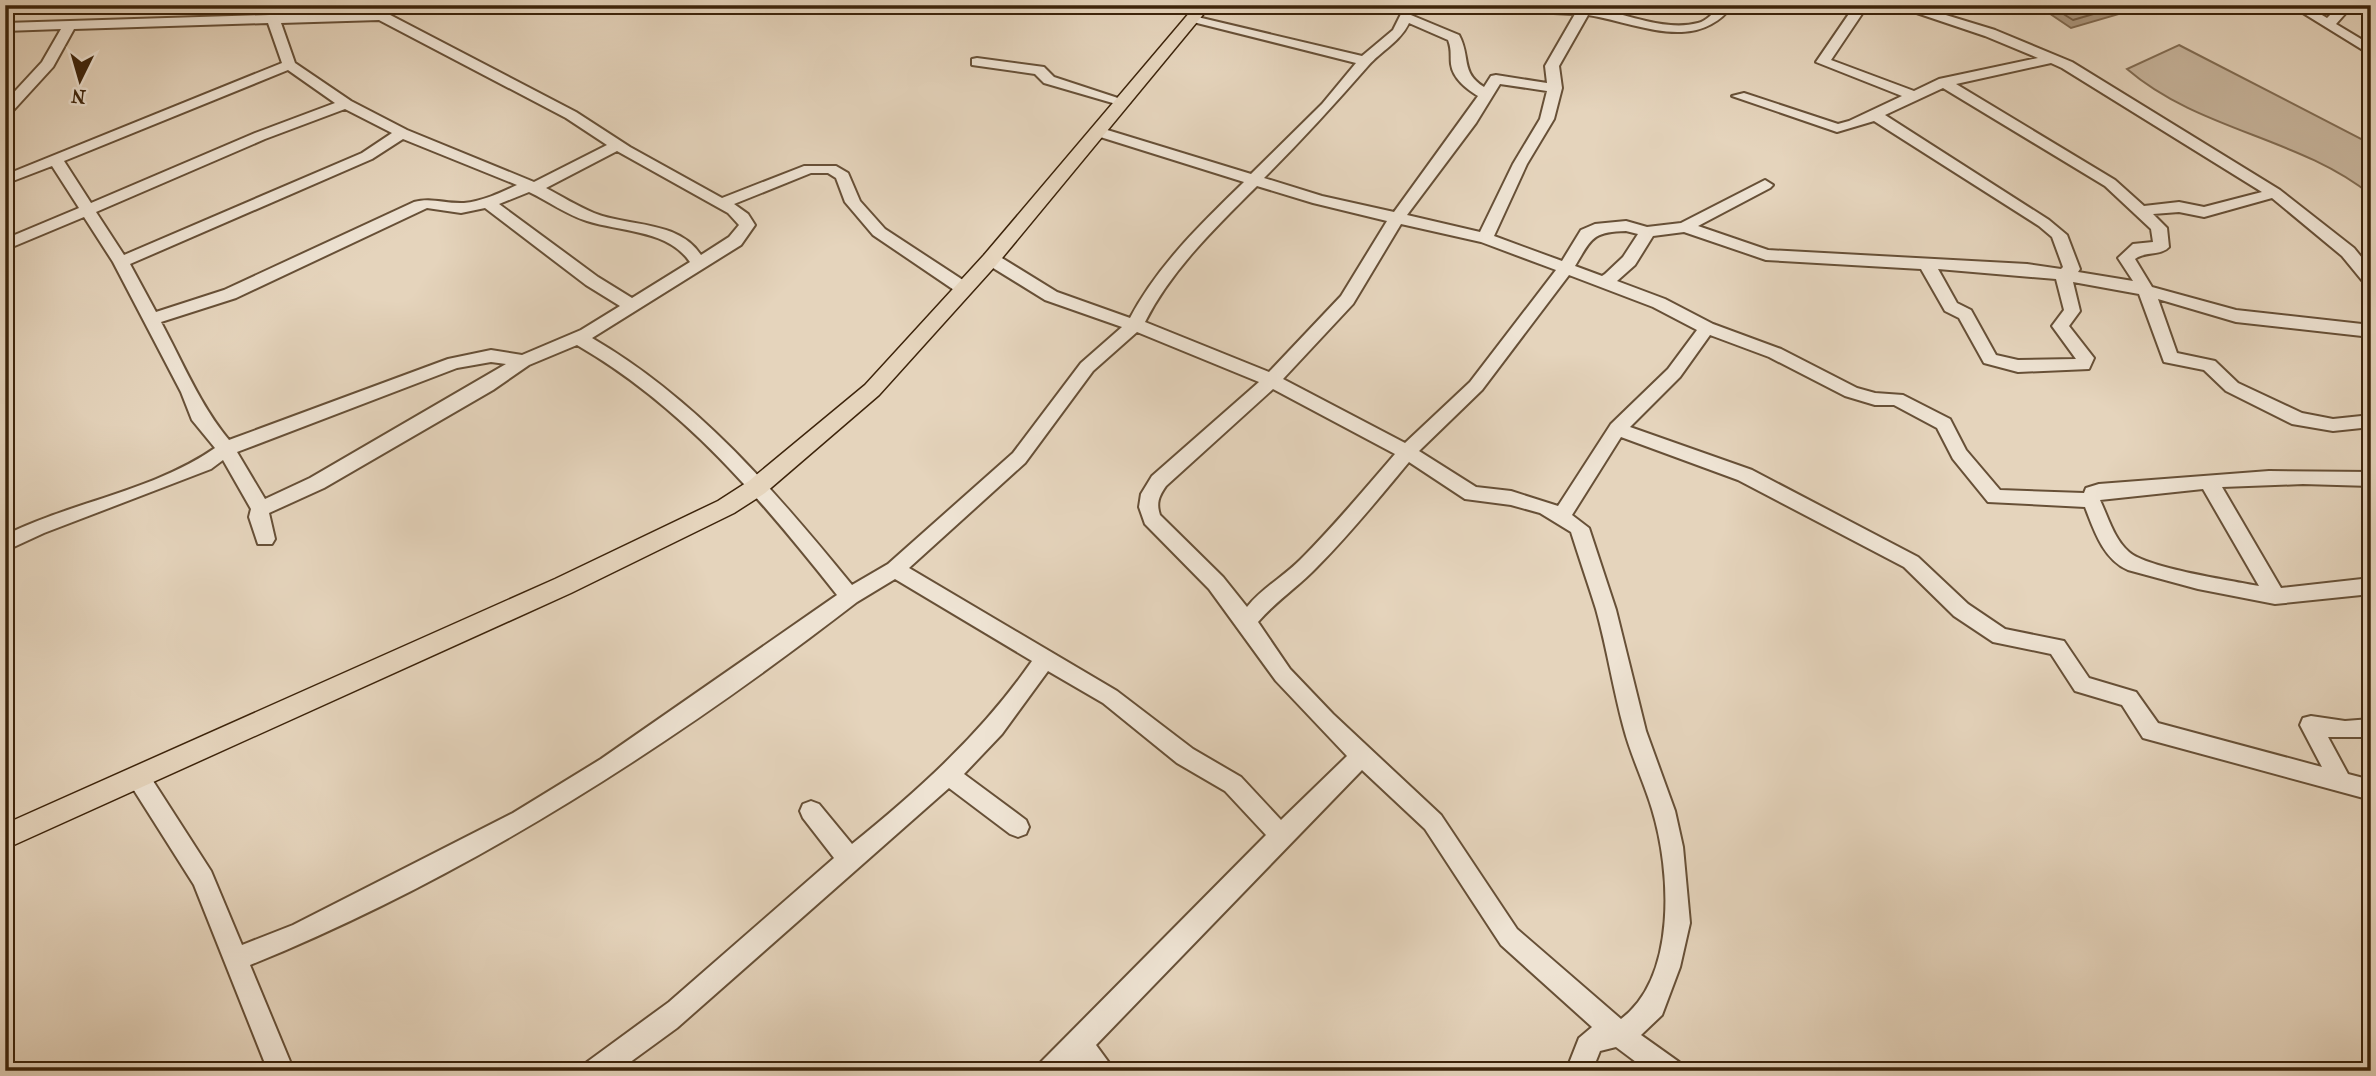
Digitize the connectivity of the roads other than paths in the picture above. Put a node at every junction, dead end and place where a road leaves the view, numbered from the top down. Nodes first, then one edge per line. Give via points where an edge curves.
1 (361, 5) edge
2 (1513, 5) edge
3 (1727, 5) edge
4 (1862, 5) edge
5 (1899, 5) edge
6 (2296, 5) edge
7 (2347, 5) edge
8 (1585, 8) edge
9 (1199, 12) edge
10 (379, 16) junction
11 (273, 18) junction
12 (70, 25) junction
13 (2328, 25) junction
14 (5, 27) edge
15 (2371, 51) edge
16 (2053, 59) junction
17 (1365, 61) junction
18 (977, 62) dead end
19 (289, 65) junction
20 (1944, 82) junction
21 (1555, 88) junction
22 (1486, 95) junction
23 (1739, 96) dead end
24 (1914, 96) junction
25 (1123, 102) junction
26 (346, 104) junction
27 (5, 111) edge
28 (1875, 115) junction
29 (1099, 132) junction
30 (402, 133) junction
31 (618, 145) junction
32 (55, 159) junction
33 (5, 180) edge
34 (1254, 180) junction
35 (1765, 185) dead end
36 (531, 187) junction
37 (2275, 192) junction
38 (488, 203) junction
39 (722, 203) junction
40 (89, 209) junction
41 (2140, 211) junction
42 (1400, 218) junction
43 (1685, 227) junction
44 (1647, 232) junction
45 (1485, 238) junction
46 (5, 244) edge
47 (990, 259) junction
48 (121, 262) junction
49 (699, 264) junction
50 (1927, 264) junction
51 (1565, 270) junction
52 (2063, 275) junction
53 (2371, 280) edge
54 (1604, 282) junction
55 (963, 289) junction
56 (2146, 290) junction
57 (631, 305) junction
58 (151, 320) junction
59 (1135, 325) junction
60 (1707, 328) junction
61 (2371, 331) edge
62 (578, 338) junction
63 (523, 361) junction
64 (1269, 379) junction
65 (2371, 421) edge
66 (1616, 429) junction
67 (226, 449) junction
68 (1407, 452) junction
69 (2371, 479) edge
70 (2209, 482) junction
71 (757, 487) junction
72 (2091, 500) junction
73 (261, 509) junction
74 (1562, 515) junction
75 (265, 539) dead end
76 (5, 544) edge
77 (895, 569) junction
78 (2371, 586) edge
79 (850, 596) junction
80 (2275, 596) junction
81 (1247, 622) junction
82 (1045, 658) junction
83 (2371, 728) edge
84 (1362, 756) junction
85 (950, 776) junction
86 (138, 777) junction
87 (2342, 782) junction
88 (2371, 790) edge
89 (811, 811) dead end
90 (1018, 827) dead end
91 (1281, 835) junction
92 (5, 837) edge
93 (850, 860) junction
94 (234, 960) junction
95 (1620, 1035) junction
96 (1077, 1043) junction
97 (281, 1071) edge
98 (596, 1071) edge
99 (1050, 1071) edge
100 (1102, 1071) edge
101 (1579, 1071) edge
102 (1670, 1071) edge

1 - 10 street
2 - 8 street via 1551,11
3 - 8 street via 1713,21 1700,27 1634,23
4 - 24 street via 1823,62
5 - 16 street via 1990,33
6 - 13 street
7 - 13 street
8 - 21 street via 1552,66
9 - 17 street
9 - 25 main road
10 - 11 street
10 - 31 street via 571,115
11 - 12 street
11 - 19 street
12 - 14 street
12 - 27 street via 48,64
13 - 15 street
16 - 20 street
16 - 37 street
17 - 22 street via 1398,32 1406,17 1454,38 1460,53 1458,64 1468,83
17 - 34 street via 1327,107
18 - 25 street via 1039,70 1049,80
19 - 26 street
19 - 32 street
20 - 24 street
20 - 41 street via 2110,183
21 - 22 street via 1496,79
21 - 45 street via 1538,138 1520,164
22 - 42 street
23 - 28 street via 1838,128
24 - 28 street
25 - 29 main road
26 - 30 street
26 - 40 street
28 - 52 street via 2045,223 2059,235 2072,270
29 - 34 street
29 - 47 main road
30 - 36 street
30 - 48 street via 367,156
31 - 36 street
31 - 39 street
32 - 33 street
32 - 40 street
34 - 42 street
34 - 59 street via 1160,281
35 - 43 street
36 - 38 street
36 - 49 street via 590,217 672,237 687,246
37 - 41 street via 2204,212 2179,207
37 - 53 street via 2348,252
38 - 57 street
38 - 58 street via 461,208 419,205 230,294
39 - 49 street via 747,221 746,228 740,238
39 - 55 street via 809,169 831,169 843,176 853,202 879,232
40 - 46 street
40 - 48 street
41 - 56 street via 2159,228 2161,247 2139,248 2126,258
42 - 45 street
42 - 64 street via 1346,300
43 - 44 street
43 - 50 street via 1766,255
44 - 51 street via 1626,226 1593,229
44 - 54 street via 1628,264
45 - 51 street
47 - 55 main road
47 - 59 street via 1051,296
48 - 58 street
49 - 57 street
50 - 52 street
50 - 52 street via 1951,307 1965,314 1990,359 2004,365 2083,365 2085,358 2060,326 2072,311
51 - 54 street
51 - 68 street via 1476,386
52 - 56 street
54 - 60 street
55 - 71 main road via 872,390
56 - 61 street via 2236,316
56 - 65 street via 2170,358 2209,365 2232,387 2298,419 2333,425
57 - 62 street
58 - 67 street via 198,415
59 - 64 street
59 - 77 street via 1087,367 1019,458
60 - 66 street via 1674,373
60 - 72 street via 1775,353 1851,393 1897,399 1944,424 1959,454 1994,498
62 - 63 street
62 - 71 street via 609,355 708,433
63 - 67 street via 491,356 454,363
63 - 73 street via 317,483
64 - 68 street
64 - 81 street via 1229,421 1173,466 1150,495 1152,519 1216,583
66 - 74 street
66 - 87 street via 1745,475 1911,562 1961,610 2000,636 2057,647 2082,685 2129,698 2151,731
67 - 73 street
67 - 76 street via 205,464
68 - 74 street via 1472,494 1511,498
68 - 81 street via 1354,518 1266,598
69 - 70 street
70 - 72 street via 2099,491
70 - 80 street
71 - 79 street
71 - 86 main road via 726,507 563,586
72 - 80 street via 2125,560
73 - 75 street
74 - 95 street via 1578,528 1606,610 1635,731 1664,811 1672,848 1678,923 1668,967 1653,1006
77 - 79 street
77 - 82 street
78 - 80 street
79 - 94 street via 695,708 521,820 301,933
81 - 84 street via 1283,675
82 - 85 street via 1020,700
82 - 91 street via 1110,697 1185,756 1233,784
83 - 87 street via 2311,725
84 - 91 street
84 - 95 street via 1433,822 1509,937
85 - 90 street
85 - 93 street
86 - 92 main road
86 - 94 street via 203,879
87 - 88 street
89 - 93 street
91 - 96 street via 1113,1013
93 - 98 street via 679,1010
94 - 97 street
95 - 101 street via 1602,1032 1591,1039
95 - 102 street
96 - 99 street
96 - 100 street

